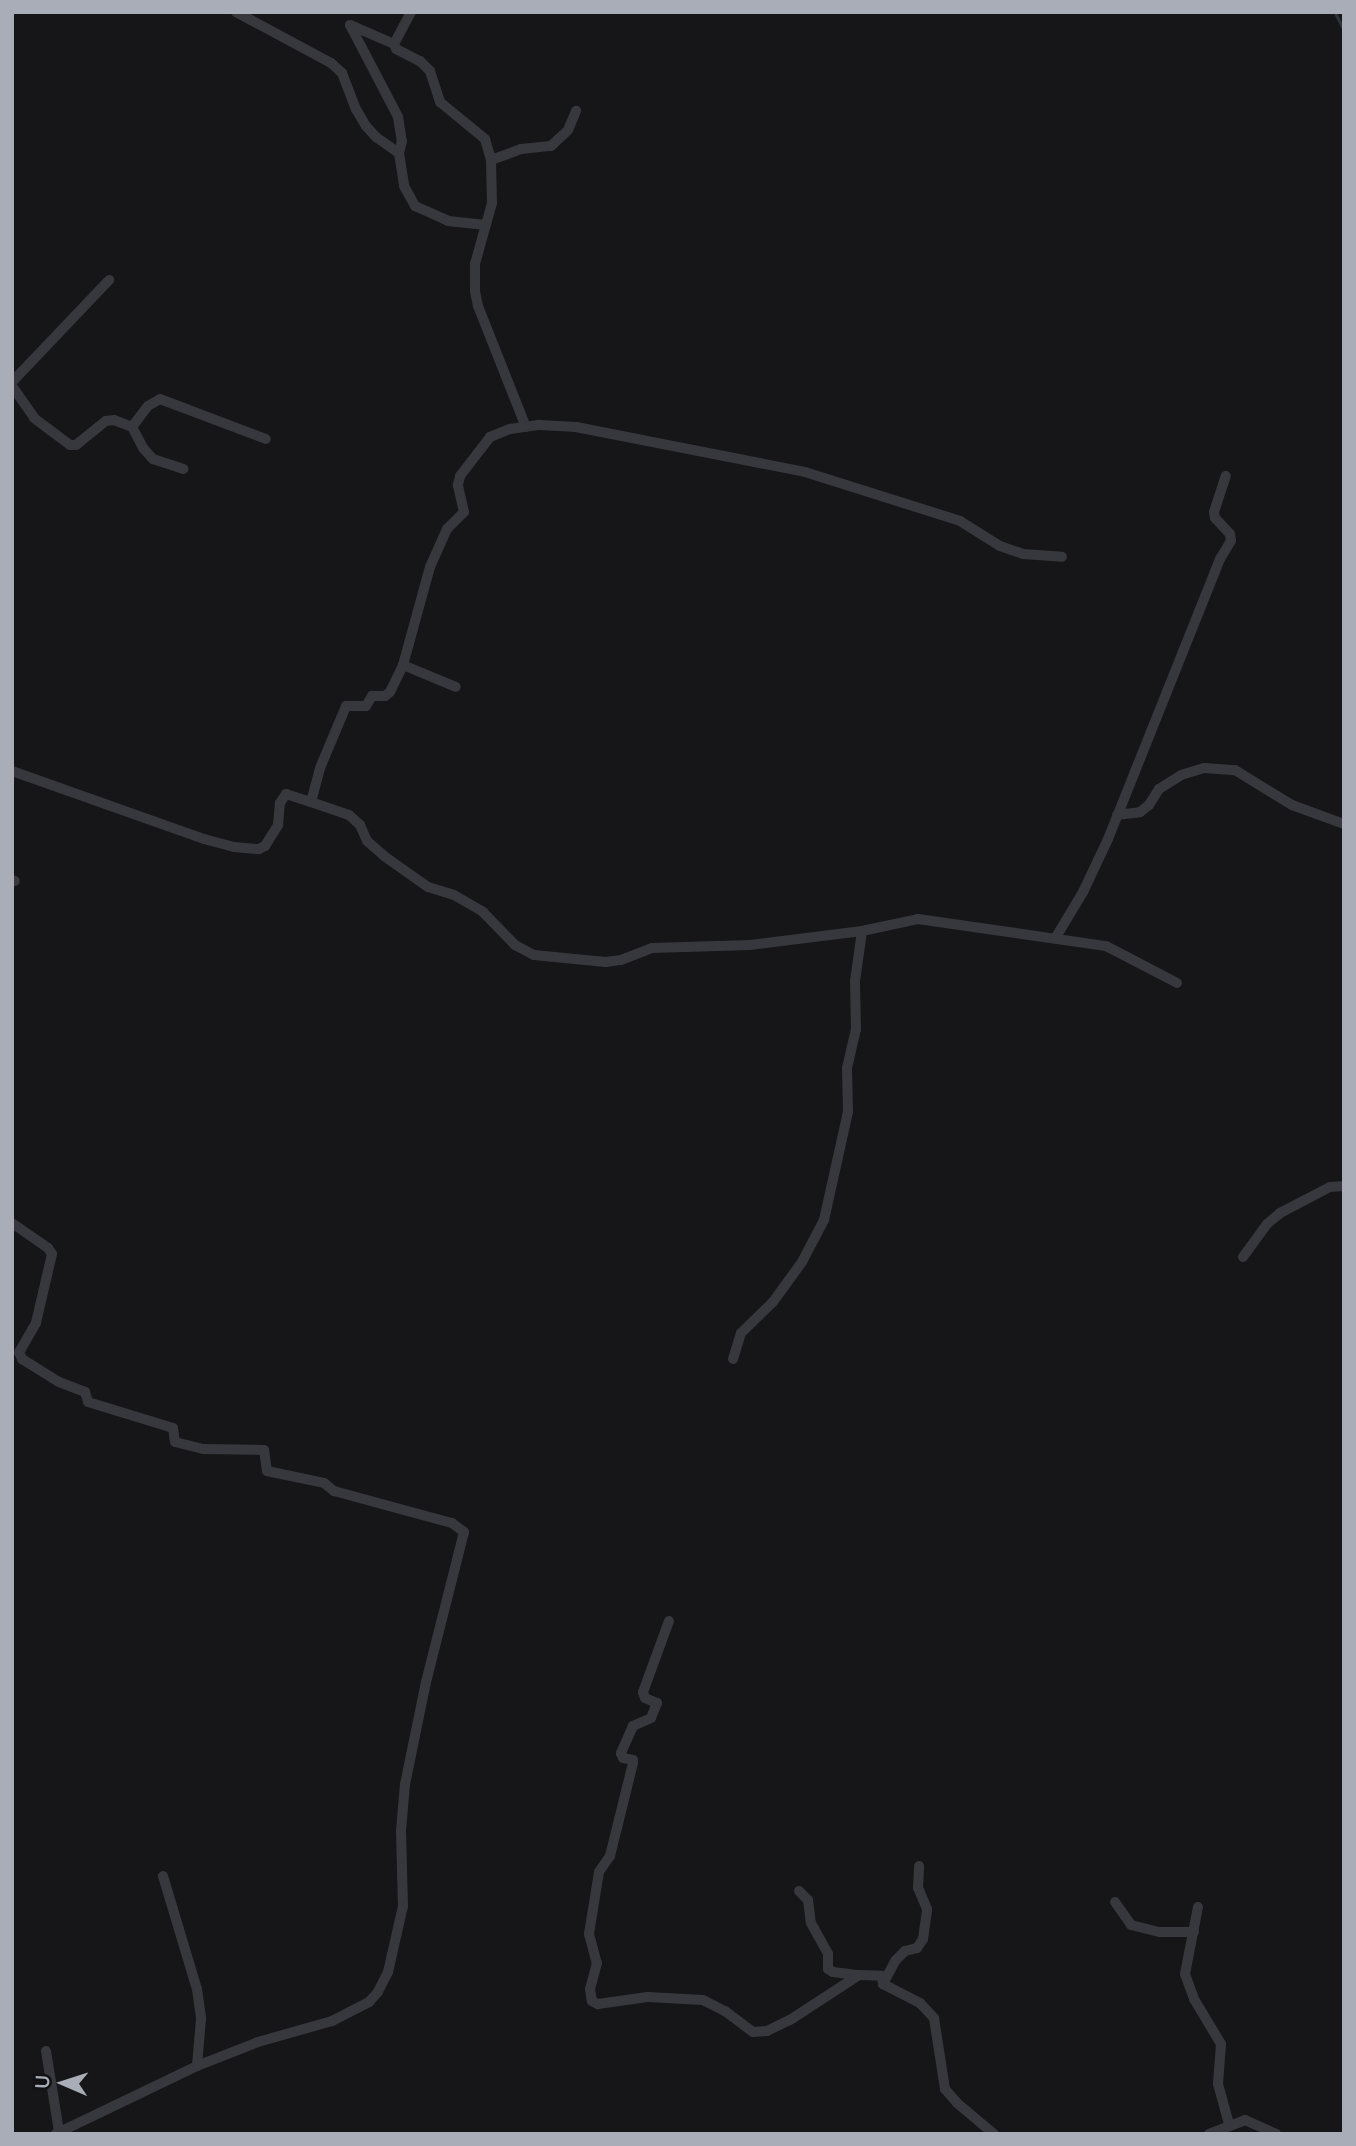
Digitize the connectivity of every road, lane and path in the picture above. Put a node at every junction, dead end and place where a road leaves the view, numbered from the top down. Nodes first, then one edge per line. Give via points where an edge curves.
1 (236, 12) edge
2 (411, 12) edge
3 (394, 44) junction
4 (576, 111) dead end
5 (399, 153) junction
6 (491, 160) junction
7 (486, 225) junction
8 (109, 280) dead end
9 (12, 384) edge
10 (132, 427) junction
11 (526, 427) junction
12 (266, 439) dead end
13 (183, 469) dead end
14 (1226, 476) dead end
15 (1062, 557) dead end
16 (402, 665) junction
17 (456, 687) dead end
18 (12, 771) edge
19 (311, 802) junction
20 (1117, 814) junction
21 (1344, 824) edge
22 (862, 931) junction
23 (1056, 937) junction
24 (1177, 983) dead end
25 (1344, 1186) edge
26 (12, 1223) edge
27 (1243, 1257) dead end
28 (733, 1359) dead end
29 (668, 1621) dead end
30 (919, 1866) dead end
31 (163, 1876) dead end
32 (799, 1891) dead end
33 (1115, 1902) dead end
34 (1198, 1907) dead end
35 (1194, 1932) junction
36 (859, 1975) junction
37 (883, 1984) junction
38 (46, 2051) dead end
39 (197, 2066) junction
40 (1229, 2124) junction
41 (58, 2133) edge
42 (994, 2134) edge
43 (1209, 2134) edge
44 (1276, 2134) edge

1 - 5 street via 331,63 346,79 366,126
2 - 3 street
3 - 5 street via 350,25 398,117
3 - 6 street via 430,71 440,102 485,139
4 - 6 street via 568,130 551,146 521,149
5 - 7 street via 404,186 415,206 448,222
6 - 7 street via 492,203
7 - 11 street via 475,264 478,306
8 - 9 street
9 - 10 street via 34,418 70,446 106,421
10 - 12 street via 151,402 160,399
10 - 13 street via 153,459
11 - 15 street via 576,427 805,472 960,521 1000,546 1023,554
11 - 16 street via 490,438 460,476 464,512 447,529 430,567
14 - 20 street via 1214,512 1231,541
16 - 17 street
16 - 19 street via 385,696 372,696 366,706 346,706
18 - 19 street via 234,847 265,846 278,825 280,803 286,794
19 - 22 street via 349,815 383,856 428,887 454,895 482,912 515,945 534,955 606,962 652,948 740,946
20 - 21 street via 1140,812 1159,789 1181,775 1217,768 1235,770 1293,805
20 - 23 street via 1083,892
22 - 23 street via 918,919
22 - 28 street via 855,981 856,1030 847,1068 848,1112 824,1220 802,1262 773,1302 744,1329
23 - 24 street via 1106,946
25 - 27 street via 1330,1187 1280,1213
26 - 39 street via 52,1254 36,1323 19,1352 22,1360 85,1392 88,1402 173,1428 175,1443 203,1449 264,1450 267,1471 321,1482 334,1492 452,1523 464,1532 405,1784 403,1906 388,1972 378,1992 369,2002 332,2021
29 - 36 street via 643,1692 657,1703 651,1718 633,1726 621,1753 634,1763 610,1856 599,1872 589,1934 597,1963 591,1999 598,2004 648,1997 703,2000 753,2032 767,2031
30 - 37 street via 918,1888 927,1909 923,1939 918,1948 905,1951 896,1960
31 - 39 street via 197,1989 201,2019
32 - 36 street via 808,1900 811,1923 828,1954 828,1969
33 - 35 street via 1131,1925 1160,1932
34 - 35 street
35 - 40 street via 1185,1974 1199,2009 1221,2044 1218,2084
36 - 37 street via 882,1976
37 - 42 street via 920,2003 934,2018 945,2089
38 - 41 street
39 - 41 street
40 - 43 street
40 - 44 street via 1252,2121

